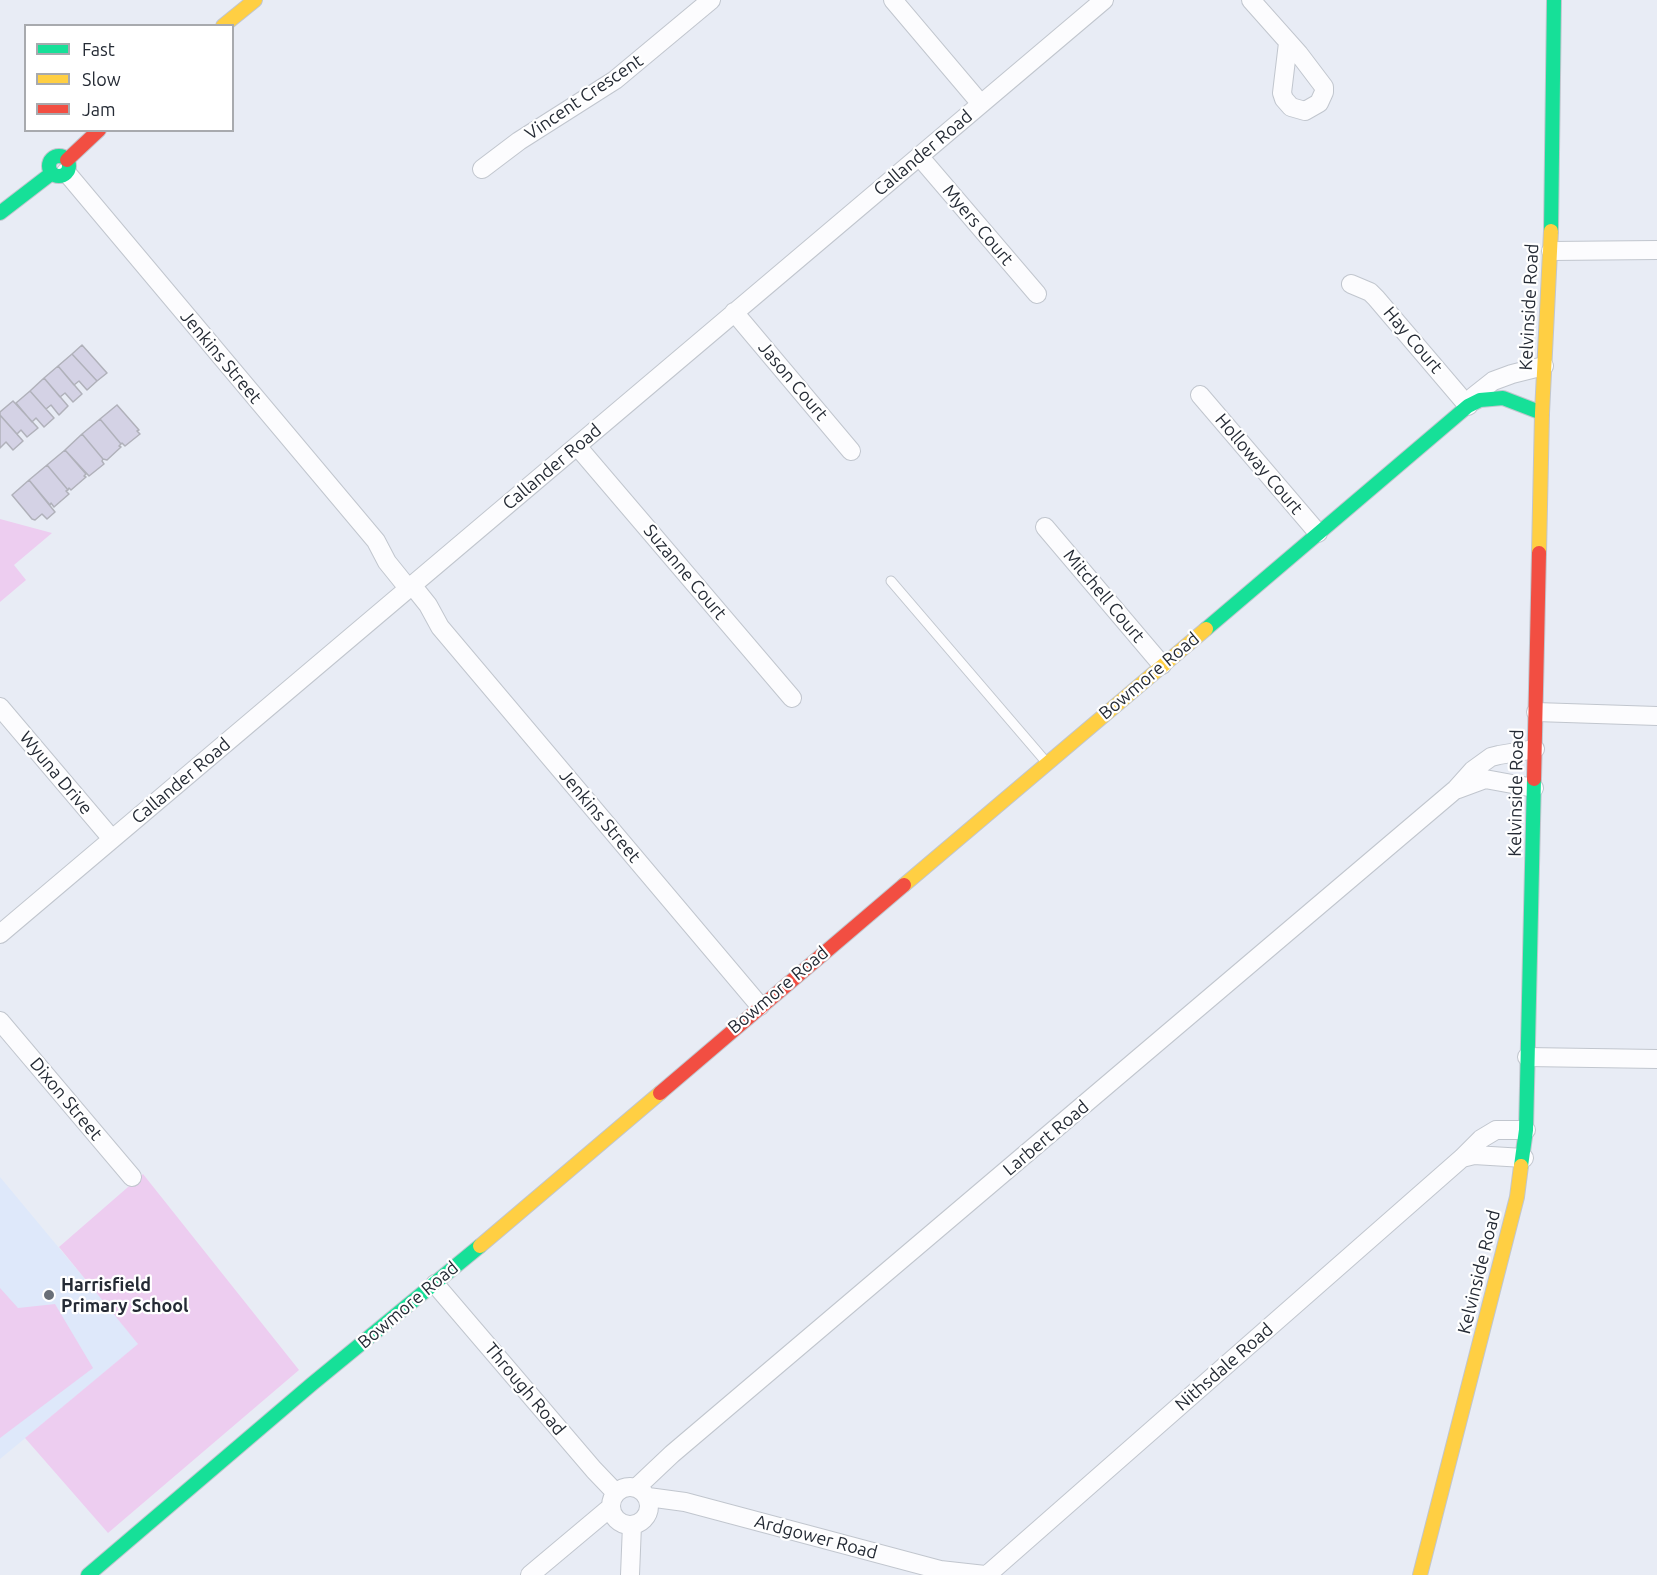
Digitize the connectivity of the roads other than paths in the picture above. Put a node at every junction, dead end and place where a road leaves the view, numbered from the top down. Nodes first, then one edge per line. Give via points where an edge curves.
1 (255, 0) edge
2 (711, 0) edge
3 (892, 0) edge
4 (1104, 0) edge
5 (1251, 0) edge
6 (1554, 0) edge
7 (225, 24) edge
8 (1288, 43) dead end
9 (981, 105) junction
10 (97, 132) edge
11 (919, 156) junction
12 (62, 168) junction
13 (482, 169) dead end
14 (0, 213) edge
15 (1657, 250) edge
16 (1551, 251) junction
17 (1351, 284) dead end
18 (1037, 294) dead end
19 (734, 312) junction
20 (1544, 366) junction
21 (1200, 395) dead end
22 (1468, 406) junction
23 (1542, 413) junction
24 (578, 446) junction
25 (851, 451) dead end
26 (1045, 526) dead end
27 (1318, 533) junction
28 (891, 581) dead end
29 (410, 587) junction
30 (1162, 665) junction
31 (792, 698) dead end
32 (0, 707) edge
33 (1536, 712) junction
34 (1657, 716) edge
35 (1535, 749) junction
36 (1047, 763) junction
37 (1534, 788) junction
38 (1456, 789) junction
39 (112, 839) junction
40 (0, 934) edge
41 (760, 1005) junction
42 (0, 1021) edge
43 (1527, 1057) junction
44 (1657, 1059) edge
45 (1526, 1130) junction
46 (1462, 1158) junction
47 (1524, 1158) junction
48 (132, 1177) dead end
49 (435, 1284) junction
50 (642, 1492) junction
51 (614, 1500) junction
52 (632, 1525) junction
53 (939, 1572) edge
54 (88, 1575) edge
55 (530, 1575) edge
56 (630, 1575) edge
57 (986, 1575) edge
58 (1420, 1575) edge

1 - 7 street
2 - 13 street, Vincent Crescent via 615,80
3 - 9 street
4 - 9 street, Callander Road
5 - 8 street
6 - 16 street, Kelvinside Road
9 - 11 street, Callander Road
10 - 12 street
11 - 18 street, Myers Court
11 - 19 street, Callander Road
12 - 14 street
12 - 29 street, Jenkins Street via 376,541 393,554
15 - 16 street
16 - 20 street, Kelvinside Road
17 - 22 street, Hay Court via 1376,298
19 - 24 street, Callander Road
19 - 25 street, Jason Court
20 - 22 street, Bowmore Road via 1492,381
20 - 23 street, Kelvinside Road
21 - 27 street, Holloway Court
22 - 23 street, Bowmore Road via 1480,400 1503,398
22 - 27 street, Bowmore Road
23 - 33 street, Kelvinside Road
24 - 29 street, Callander Road
24 - 31 street, Suzanne Court
26 - 30 street, Mitchell Court
27 - 30 street, Bowmore Road
28 - 36 lane
29 - 39 street, Callander Road
29 - 41 street, Jenkins Street via 428,620 440,627
30 - 36 street, Bowmore Road
32 - 39 street, Wyuna Drive
33 - 34 street
33 - 35 street, Kelvinside Road
35 - 37 street, Kelvinside Road
35 - 38 street, Larbert Road via 1491,757
36 - 41 street, Bowmore Road
37 - 38 street, Larbert Road via 1485,779
37 - 43 street, Kelvinside Road
38 - 50 street, Larbert Road via 672,1454
39 - 40 street, Callander Road
41 - 49 street, Bowmore Road
42 - 48 street, Dixon Street
43 - 44 street
43 - 45 street, Kelvinside Road
45 - 46 street, Nithsdale Road via 1496,1130
45 - 47 street, Kelvinside Road
46 - 47 street
46 - 57 street, Nithsdale Road
47 - 58 street, Kelvinside Road
49 - 51 street, Through Road via 594,1470
49 - 54 street, Bowmore Road
50 - 51 street via 625,1487
50 - 52 street via 649,1503 647,1515
50 - 53 street, Ardgower Road
51 - 52 street via 613,1513 621,1522
51 - 55 street
52 - 56 street
53 - 57 street, Ardgower Road

